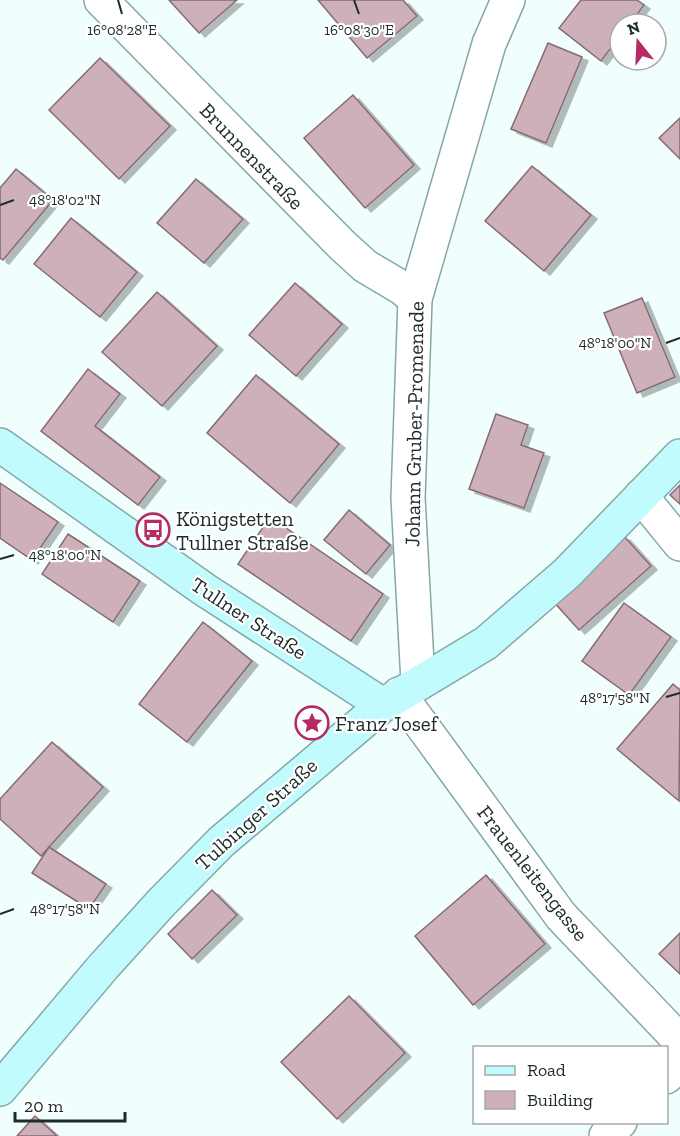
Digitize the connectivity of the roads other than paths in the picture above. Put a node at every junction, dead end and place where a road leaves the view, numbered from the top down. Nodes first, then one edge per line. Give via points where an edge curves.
1 (101, 0) edge
2 (508, 0) edge
3 (415, 299) junction
4 (0, 445) edge
5 (680, 456) edge
6 (641, 496) junction
7 (680, 544) edge
8 (400, 694) junction
9 (680, 1041) edge
10 (680, 1064) edge
11 (668, 1075) edge
12 (0, 1089) edge
13 (618, 1124) edge
14 (606, 1136) edge

1 - 3 street, Brunnenstraße via 342,245 365,266
2 - 3 street, Johann Gruber-Promenade via 489,44
3 - 8 street, Johann Gruber-Promenade
4 - 8 main road, Tullner Straße via 205,590
5 - 6 main road, Tulbinger Straße
6 - 7 street
6 - 8 main road, Tulbinger Straße via 567,573 486,643
8 - 9 street, Frauenleitengasse via 561,916
8 - 12 main road, Tulbinger Straße via 221,842 111,958
10 - 11 street
13 - 14 street

